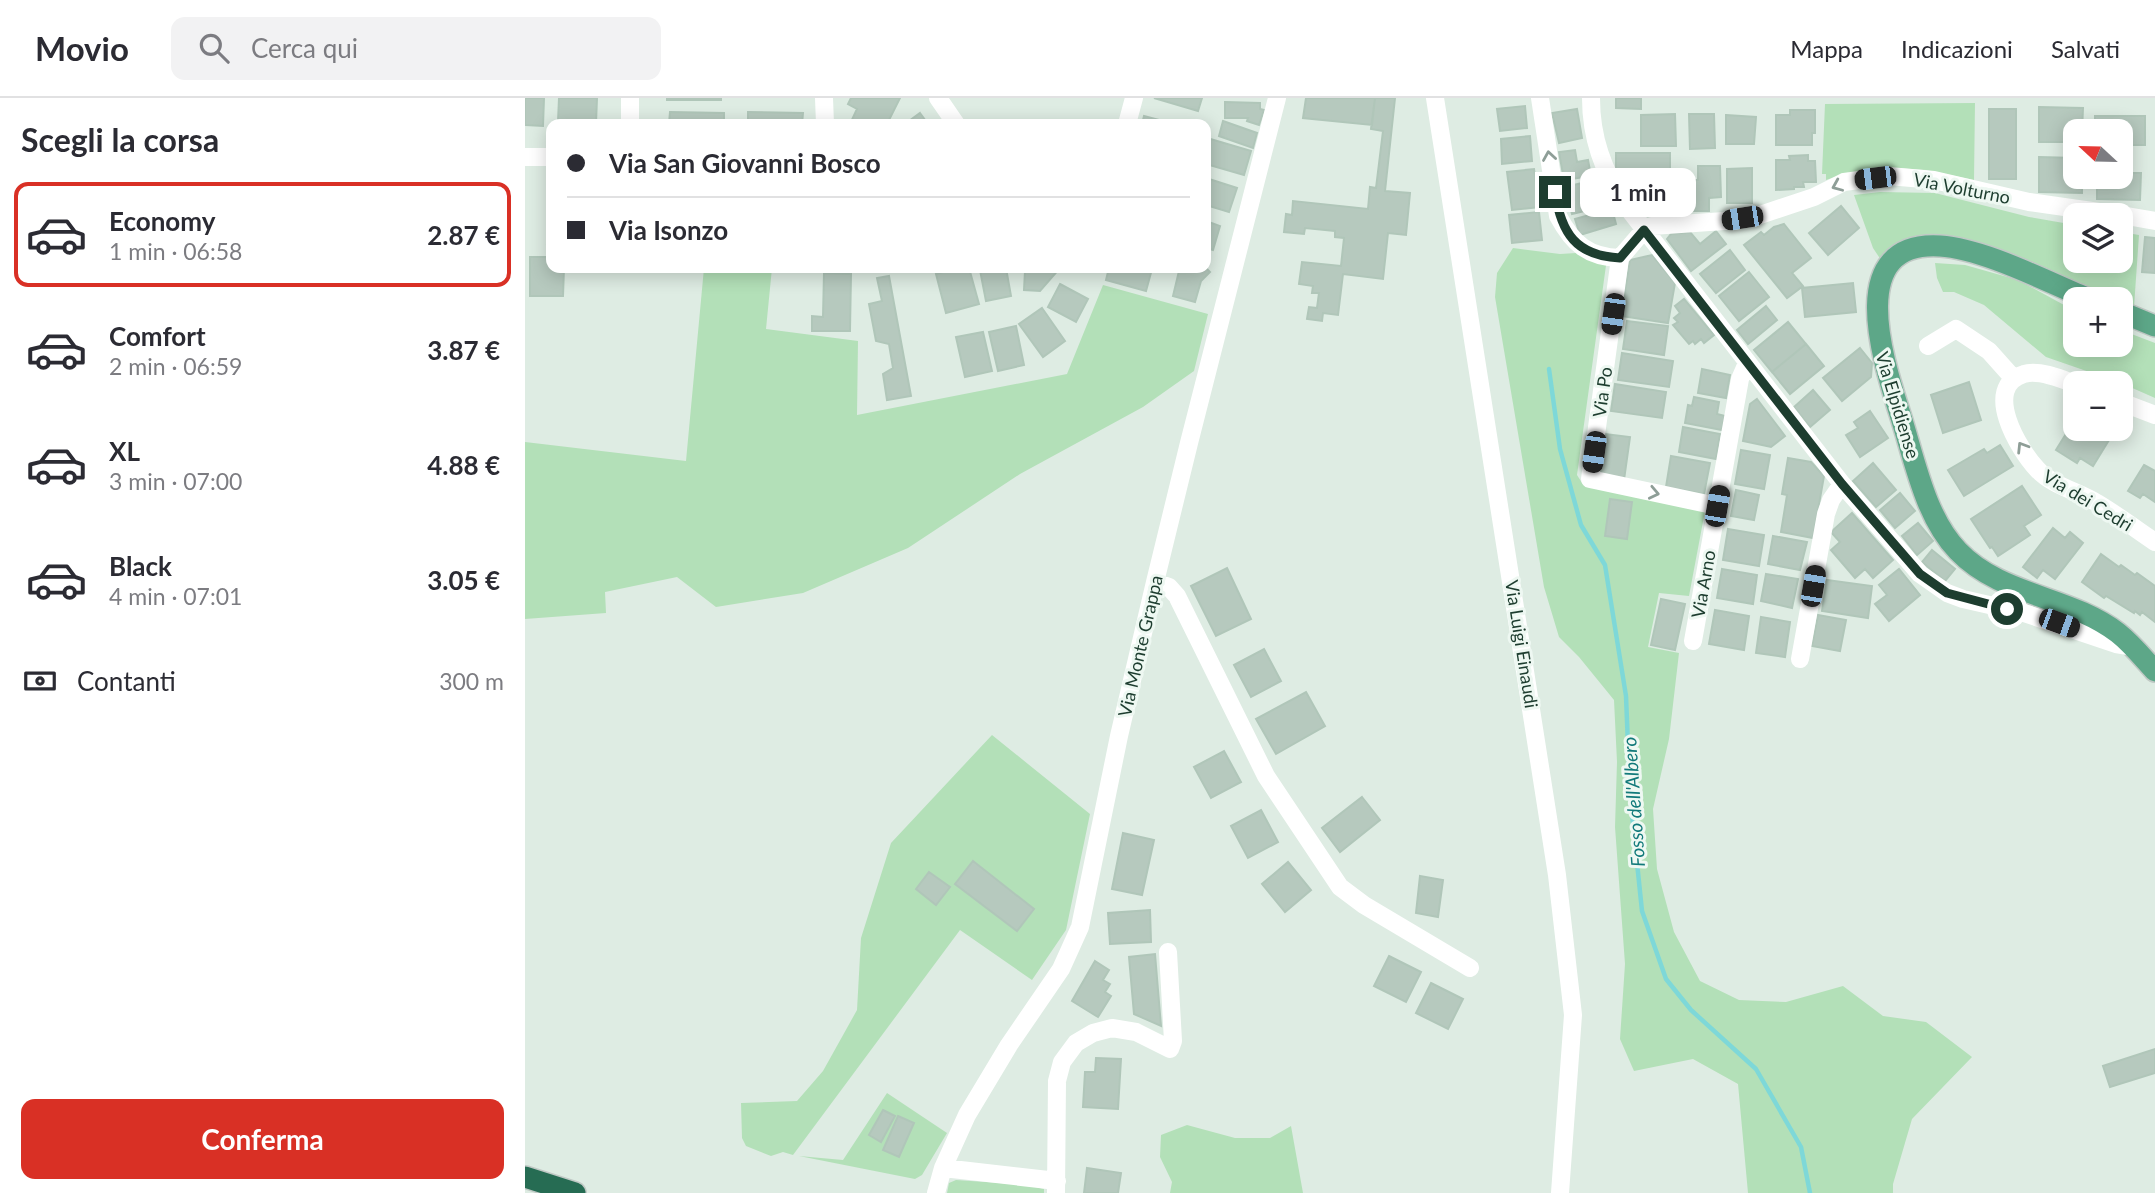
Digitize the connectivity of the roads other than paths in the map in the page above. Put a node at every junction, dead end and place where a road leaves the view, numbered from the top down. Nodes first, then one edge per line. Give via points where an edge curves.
1 (630, 98) edge
2 (824, 98) edge
3 (938, 98) edge
4 (1134, 98) edge
5 (1277, 98) edge
6 (1435, 98) edge
7 (1540, 98) edge
8 (1591, 98) edge
9 (630, 119) edge
10 (825, 119) edge
11 (953, 119) edge
12 (1128, 119) edge
13 (525, 157) edge
14 (546, 157) edge
15 (2063, 207) edge
16 (2133, 217) edge
17 (2155, 221) edge
18 (1644, 230) junction
19 (1620, 258) junction
20 (2063, 289) edge
21 (2133, 317) edge
22 (2155, 326) edge
23 (1928, 346) dead end
24 (1747, 363) junction
25 (2014, 379) junction
26 (2063, 381) edge
27 (2133, 407) edge
28 (2155, 415) edge
29 (1842, 484) junction
30 (1717, 506) junction
31 (2155, 542) edge
32 (1155, 582) junction
33 (1693, 641) dead end
34 (2147, 656) edge
35 (1800, 659) dead end
36 (1168, 952) dead end
37 (1470, 968) dead end
38 (943, 1168) junction
39 (525, 1177) edge
40 (1057, 1187) edge
41 (575, 1193) edge
42 (936, 1193) edge
43 (1560, 1193) edge

1 - 9 street
2 - 10 street
3 - 11 street
4 - 12 street
5 - 32 street, Via Monte Grappa
6 - 43 street, Via Luigi Einaudi via 1557,875 1573,1015
19 -> 7 street via 1601,257 1580,246 1558,216
8 - 18 street via 1595,145 1604,168
13 - 14 street
15 -> 18 street, Via Volturno via 1934,180 1889,176 1844,182 1760,215 1661,223
16 - 17 street, Via Volturno
18 - 19 street
18 - 24 street
19 -> 30 street, Via Po via 1590,479
20 - 34 main road, Via Elpidiense via 1972,253 1938,246 1900,255 1889,266 1877,295 1877,326 1889,379 1923,486 1957,550 1987,573 2094,619
21 - 22 main road
23 - 25 street via 1957,329 1989,351
24 - 29 street
24 - 30 street, Via Arno via 1740,379
25 - 26 street via 2032,373
31 -> 25 street, Via dei Cedri via 2036,468 2006,422 2004,403
27 - 28 street
29 - 34 street via 1920,574 1947,593 2035,616
29 - 35 street via 1826,514
30 - 33 street, Via Arno
32 - 37 street via 1177,596 1266,776 1340,887
32 - 38 street, Via Monte Grappa via 1080,927 1061,969 967,1115
36 - 40 street via 1170,1049 1136,1032 1111,1028 1076,1043 1062,1062 1057,1081
38 - 40 street
38 - 42 street, Via Monte Grappa
39 - 41 highway

